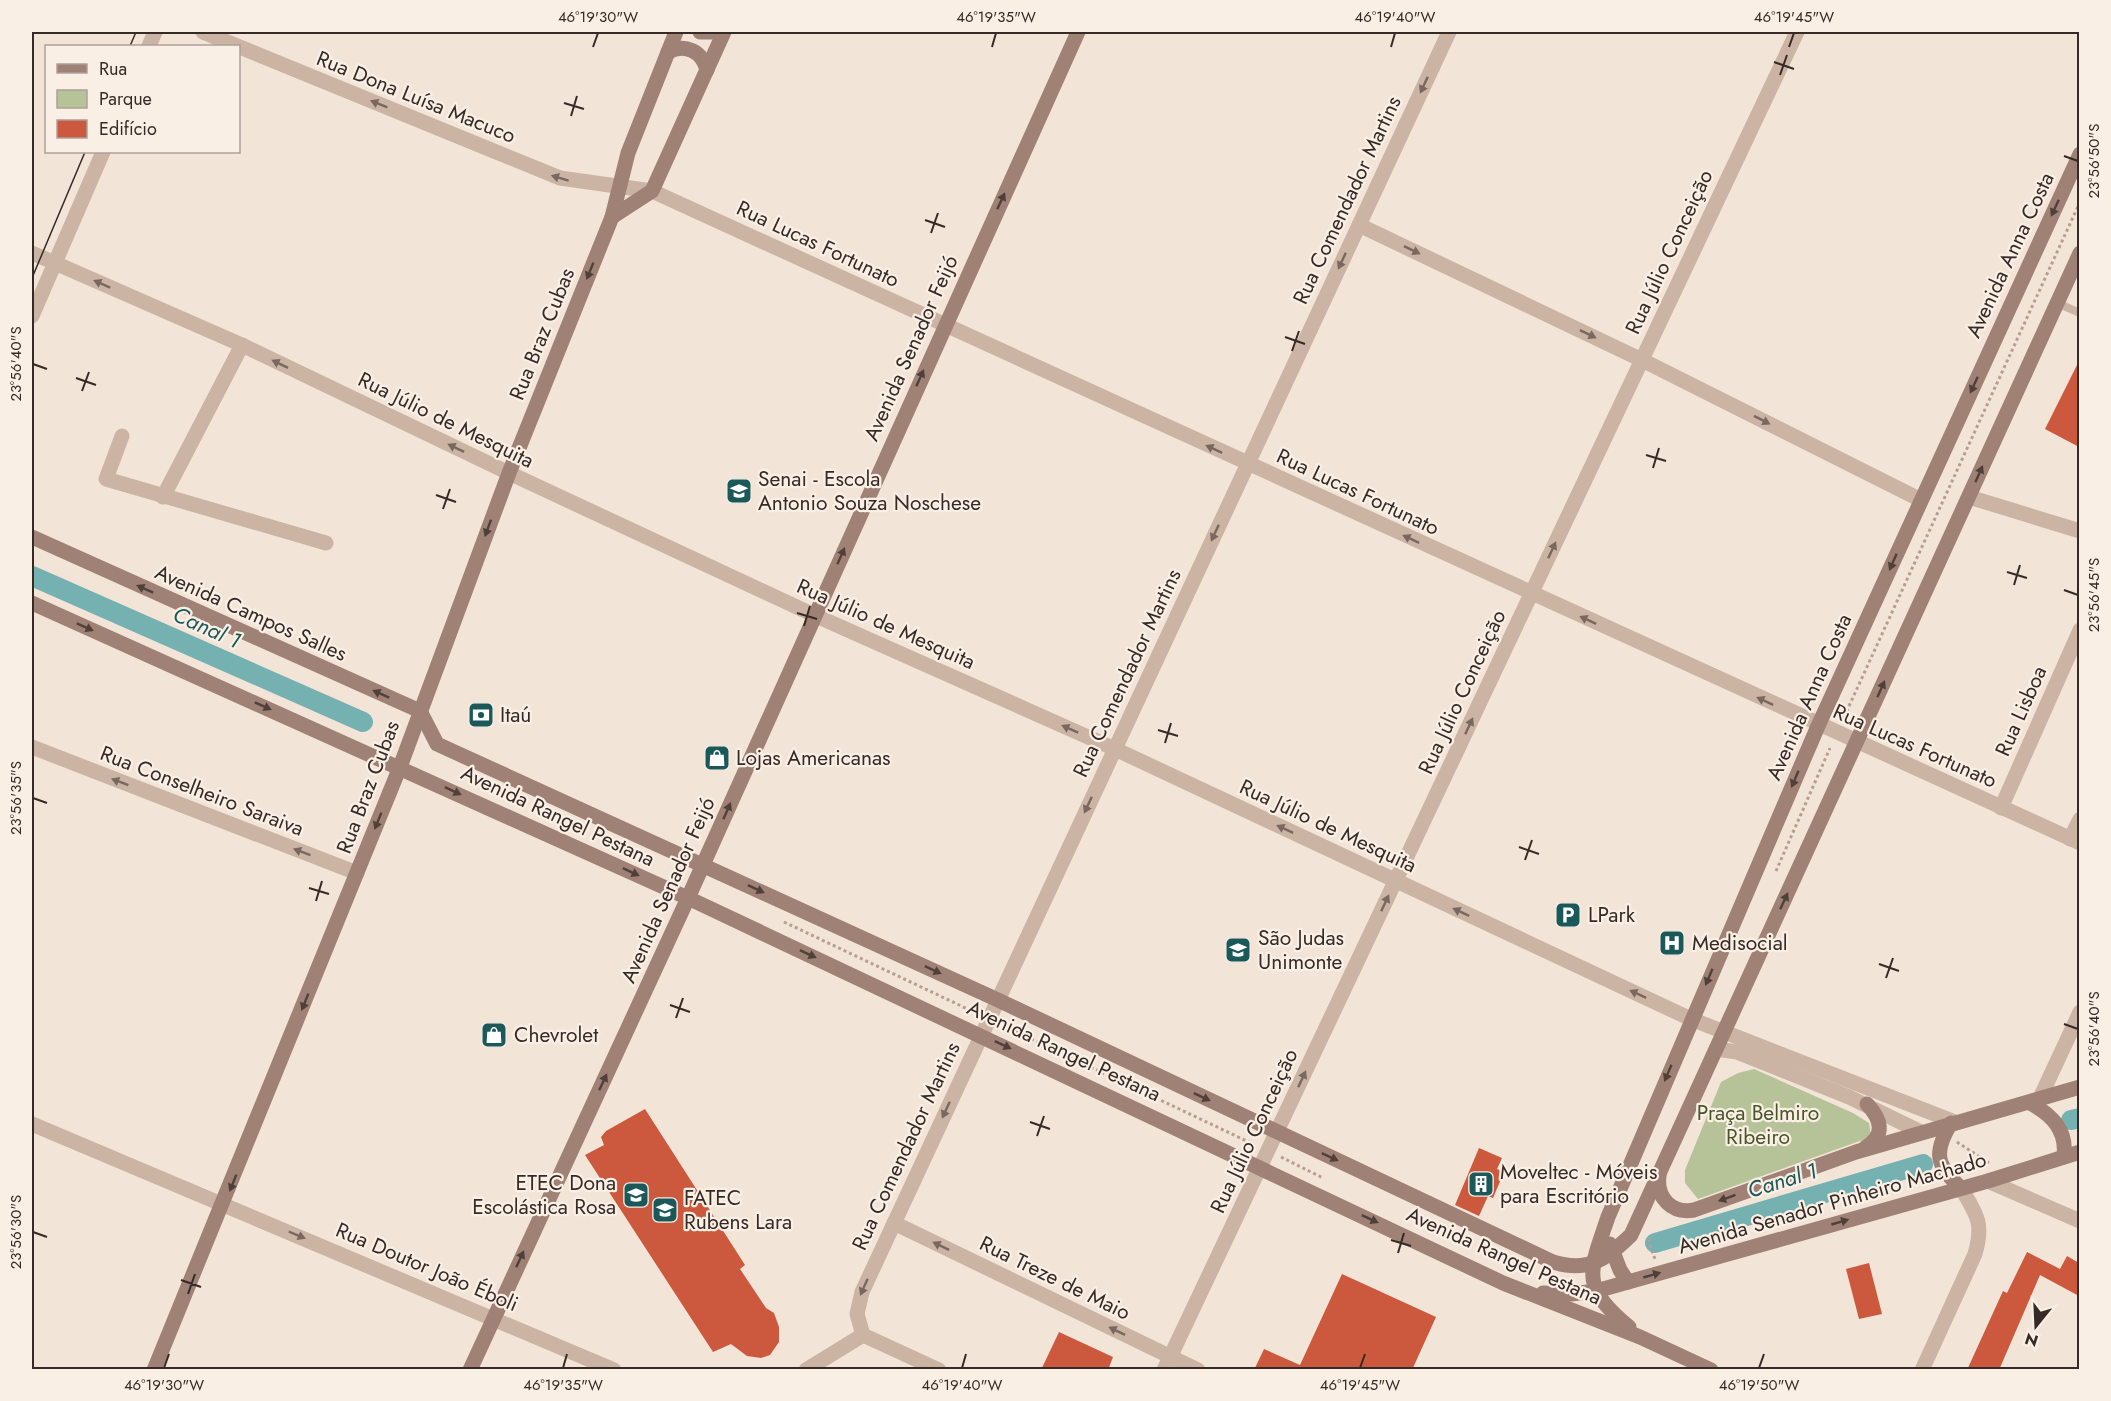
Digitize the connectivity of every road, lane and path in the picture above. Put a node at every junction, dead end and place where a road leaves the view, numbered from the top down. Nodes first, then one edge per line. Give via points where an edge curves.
1 (203, 32) edge
2 (676, 32) edge
3 (700, 32) edge
4 (722, 32) edge
5 (1078, 32) edge
6 (1449, 32) edge
7 (1797, 32) edge
8 (235, 45) edge
9 (240, 47) edge
10 (668, 52) junction
11 (707, 70) junction
12 (103, 153) edge
13 (2079, 154) edge
14 (617, 188) junction
15 (652, 191) junction
16 (2079, 202) edge
17 (612, 217) junction
18 (1359, 225) junction
19 (32, 253) edge
20 (2079, 253) edge
21 (54, 263) junction
22 (2057, 303) junction
23 (2079, 314) edge
24 (32, 316) edge
25 (944, 325) junction
26 (242, 345) junction
27 (1642, 360) junction
28 (122, 436) dead end
29 (1247, 464) junction
30 (508, 473) junction
31 (163, 497) junction
32 (1969, 497) junction
33 (1921, 500) junction
34 (2079, 531) edge
35 (32, 537) edge
36 (326, 543) dead end
37 (1532, 594) junction
38 (32, 603) edge
39 (814, 615) junction
40 (2079, 630) edge
41 (420, 711) junction
42 (1818, 726) junction
43 (1837, 734) junction
44 (1857, 743) junction
45 (32, 747) edge
46 (1115, 749) junction
47 (400, 767) junction
48 (2001, 808) junction
49 (2079, 819) edge
50 (2075, 841) edge
51 (703, 864) junction
52 (357, 873) junction
53 (1774, 874) dead end
54 (1395, 882) junction
55 (688, 898) junction
56 (780, 920) dead end
57 (998, 1000) junction
58 (2079, 1012) edge
59 (989, 1019) junction
60 (1691, 1019) junction
61 (1725, 1030) junction
62 (981, 1035) junction
63 (1716, 1049) junction
64 (2079, 1087) edge
65 (2035, 1100) junction
66 (1867, 1104) junction
67 (1953, 1123) junction
68 (32, 1124) edge
69 (1277, 1132) junction
70 (1922, 1132) junction
71 (1938, 1146) junction
72 (1268, 1151) junction
73 (1856, 1152) junction
74 (2079, 1152) edge
75 (2064, 1156) junction
76 (2079, 1164) edge
77 (1260, 1167) junction
78 (1659, 1176) junction
79 (1988, 1181) junction
80 (1332, 1182) dead end
81 (1961, 1188) junction
82 (224, 1204) junction
83 (1608, 1217) junction
84 (1638, 1221) junction
85 (2079, 1221) edge
86 (894, 1223) junction
87 (1612, 1253) junction
88 (1646, 1262) dead end
89 (1592, 1264) junction
90 (1628, 1282) junction
91 (1519, 1289) junction
92 (1596, 1291) junction
93 (493, 1318) junction
94 (863, 1335) junction
95 (1640, 1337) junction
96 (1167, 1363) edge
97 (154, 1370) edge
98 (470, 1370) edge
99 (614, 1370) edge
100 (806, 1370) edge
101 (939, 1370) edge
102 (1198, 1370) edge
103 (1711, 1370) edge
104 (1922, 1370) edge

8 -> 1 street, Rua Dona Luísa Macuco
2 - 10 main road, Rua Braz Cubas
3 - 4 main road
4 - 11 main road
25 -> 5 main road, Avenida Senador Feijó
6 -> 18 street, Rua Comendador Martins
7 - 27 street, Rua Júlio Conceição
14 -> 9 street, Rua Dona Luísa Macuco via 570,181 536,169
10 - 11 main road via 691,49 701,57
10 - 14 main road, Rua Braz Cubas
11 - 15 main road
12 - 21 street
13 -> 33 main road, Avenida Anna Costa
14 - 15 street, Rua Lucas Fortunato
14 - 17 main road, Rua Braz Cubas
15 - 17 main road
15 - 25 street, Rua Lucas Fortunato
16 - 43 path
17 -> 30 main road, Rua Braz Cubas
18 -> 27 street
18 -> 29 street, Rua Comendador Martins
19 - 21 street, Rua Júlio de Mesquita
20 - 22 main road
21 - 24 street
26 -> 21 street, Rua Júlio de Mesquita
22 - 23 lane
32 -> 22 main road
29 -> 25 street, Rua Lucas Fortunato
39 -> 25 main road, Avenida Senador Feijó
30 -> 26 street, Rua Júlio de Mesquita
26 - 31 street
27 -> 33 street
37 -> 27 street, Rua Júlio Conceição
28 - 31 street via 106,479
37 -> 29 street, Rua Lucas Fortunato
29 -> 46 street, Rua Comendador Martins
30 - 39 street, Rua Júlio de Mesquita
30 -> 41 main road, Rua Braz Cubas
31 - 36 street
32 - 34 street
44 -> 32 main road
33 -> 42 main road, Avenida Anna Costa
41 -> 35 main road, Avenida Campos Salles
42 -> 37 street, Rua Lucas Fortunato
54 -> 37 street, Rua Júlio Conceição
38 -> 47 main road
46 -> 39 street, Rua Júlio de Mesquita
51 -> 39 main road, Avenida Senador Feijó
40 - 48 street, Rua Lisboa
41 - 47 main road, Rua Braz Cubas
41 - 51 main road, Avenida Rangel Pestana via 437,744
42 - 43 street, Rua Lucas Fortunato
42 -> 60 main road, Avenida Anna Costa
43 - 44 street, Rua Lucas Fortunato
43 - 53 path
44 - 48 street, Rua Lucas Fortunato
61 -> 44 main road
52 -> 45 street, Rua Conselheiro Saraiva
54 -> 46 street, Rua Júlio de Mesquita
46 -> 57 street, Rua Comendador Martins
47 -> 52 main road, Rua Braz Cubas
47 -> 55 main road, Avenida Rangel Pestana
48 - 50 street, Rua Lucas Fortunato
49 - 50 street
51 - 55 main road, Avenida Senador Feijó
51 -> 57 main road, Avenida Rangel Pestana
52 -> 82 main road, Rua Braz Cubas
60 -> 54 street, Rua Júlio de Mesquita
69 -> 54 street, Rua Júlio Conceição
55 -> 62 main road, Avenida Rangel Pestana
93 -> 55 main road, Avenida Senador Feijó
56 - 59 path
57 - 59 street, Rua Comendador Martins
57 -> 69 main road, Avenida Rangel Pestana
58 - 65 street
59 - 62 street, Rua Comendador Martins
59 - 72 path
60 - 61 street, Rua Júlio de Mesquita
60 -> 83 main road, Avenida Anna Costa
61 - 63 main road
61 - 67 street
62 -> 77 main road, Avenida Rangel Pestana
62 -> 86 street, Rua Comendador Martins
63 - 66 street via 1737,1052
63 - 78 main road
64 - 65 main road, Avenida Senador Pinheiro Machado
65 - 67 main road, Avenida Senador Pinheiro Machado
65 - 75 main road via 2065,1139
66 - 70 street
66 - 73 main road via 1879,1121 1880,1134
67 - 70 main road, Avenida Senador Pinheiro Machado
67 - 71 main road
68 - 82 street, Rua Doutor João Éboli
69 - 72 street, Rua Júlio Conceição
69 -> 89 main road, Avenida Rangel Pestana via 1553,1262 1570,1268
70 - 71 main road
70 - 73 main road, Avenida Senador Pinheiro Machado
71 - 81 main road via 1941,1165
72 - 77 street, Rua Júlio Conceição
72 - 80 path
73 -> 78 main road, Avenida Senador Pinheiro Machado via 1687,1211 1664,1200
74 - 75 main road, Avenida Senador Pinheiro Machado
75 - 76 street
75 - 79 main road, Avenida Senador Pinheiro Machado
77 -> 91 main road, Avenida Rangel Pestana
77 - 96 street, Rua Júlio Conceição
78 - 84 main road
79 - 81 main road, Avenida Senador Pinheiro Machado
79 - 85 street
90 -> 81 main road, Avenida Senador Pinheiro Machado
81 - 104 street via 1979,1218 1980,1236
82 -> 93 street, Rua Doutor João Éboli
82 - 97 main road, Rua Braz Cubas
83 - 87 main road
83 - 89 main road, Avenida Anna Costa
84 - 87 main road via 1631,1235
84 - 88 path via 1655,1260
86 -> 94 street, Rua Comendador Martins via 859,1299 857,1314
96 -> 86 street, Rua Treze de Maio
87 - 89 main road
87 - 90 main road
89 - 92 main road via 1591,1279
90 - 92 main road, Avenida Senador Pinheiro Machado
91 - 92 main road, Avenida Senador Pinheiro Machado via 1553,1294
91 - 95 main road, Avenida Rangel Pestana
92 - 95 main road via 1611,1312
93 - 98 main road, Avenida Senador Feijó
93 - 99 street, Rua Doutor João Éboli
94 - 100 street
94 - 101 street
95 - 103 main road, Avenida Rangel Pestana
96 - 102 street, Rua Treze de Maio

